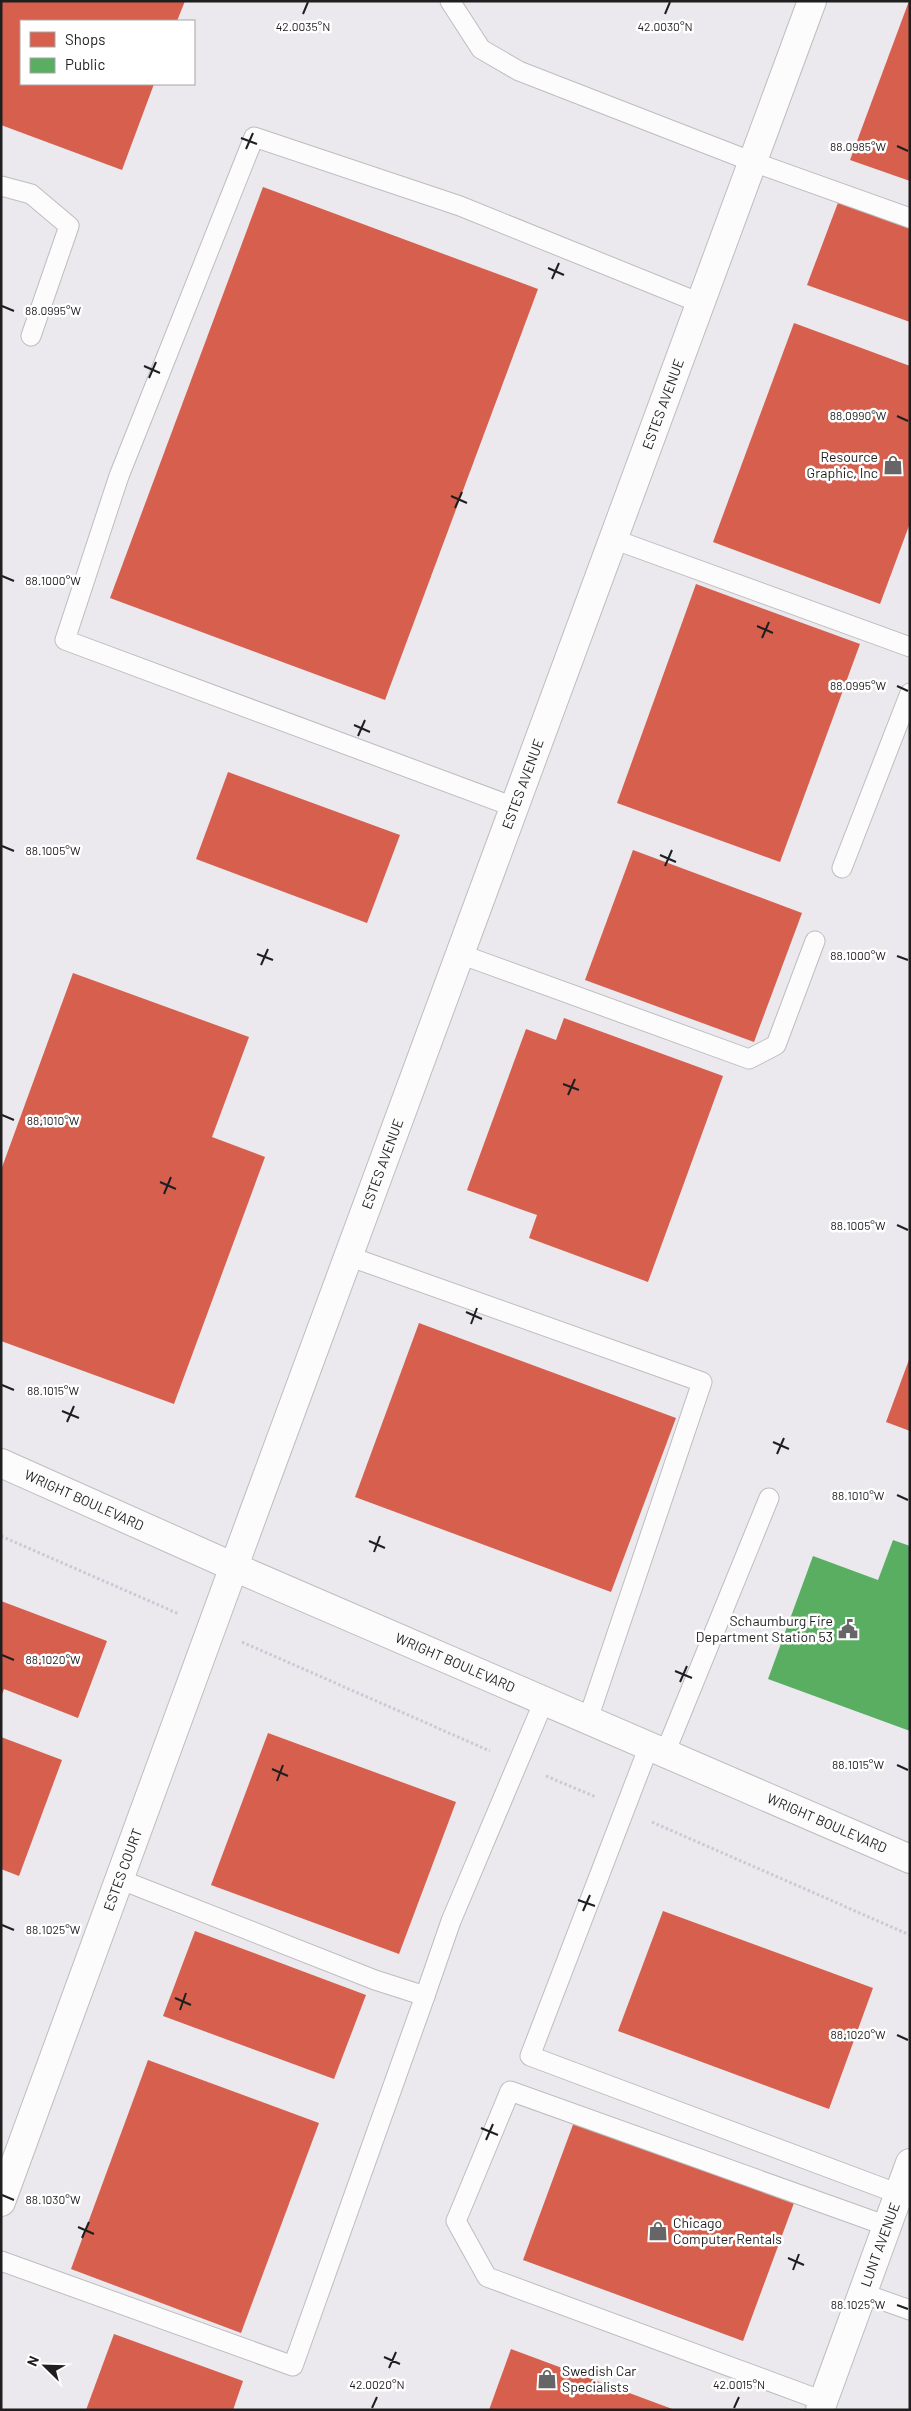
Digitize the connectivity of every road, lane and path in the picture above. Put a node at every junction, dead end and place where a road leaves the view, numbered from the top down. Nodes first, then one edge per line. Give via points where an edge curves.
1 (450, 1) edge
2 (812, 1) edge
3 (753, 162) junction
4 (1, 186) edge
5 (910, 218) edge
6 (700, 303) junction
7 (31, 336) dead end
8 (614, 539) junction
9 (910, 647) edge
10 (910, 693) edge
11 (514, 807) junction
12 (842, 868) dead end
13 (815, 941) dead end
14 (460, 954) junction
15 (348, 1256) junction
16 (1, 1464) edge
17 (769, 1498) dead end
18 (1, 1536) edge
19 (234, 1566) junction
20 (211, 1628) junction
21 (544, 1701) junction
22 (588, 1720) junction
23 (657, 1749) junction
24 (517, 1763) junction
25 (623, 1810) junction
26 (910, 1859) edge
27 (119, 1879) junction
28 (910, 1935) edge
29 (425, 1996) junction
30 (910, 2163) edge
31 (899, 2194) junction
32 (1, 2202) edge
33 (887, 2226) junction
34 (1, 2262) edge
35 (862, 2293) junction
36 (910, 2310) edge
37 (821, 2405) edge

1 - 3 lane via 481,49 519,71
2 - 3 street, ESTES AVENUE
3 - 5 lane
3 - 6 street, ESTES AVENUE
4 - 7 lane via 31,194 69,226
6 - 8 street, ESTES AVENUE
6 - 11 lane via 460,206 254,137 119,476 65,640
8 - 9 lane
8 - 11 street, ESTES AVENUE
10 - 12 lane
11 - 14 street, ESTES AVENUE
13 - 14 lane via 776,1045 749,1059
14 - 15 street, ESTES AVENUE
15 - 19 street, ESTES AVENUE
15 - 22 lane via 702,1382
16 - 19 street, WRIGHT BOULEVARD
17 - 23 lane
18 - 20 path
19 - 20 street, ESTES COURT
19 - 21 street, WRIGHT BOULEVARD
20 - 24 path
20 - 27 street, ESTES COURT
21 - 22 street, WRIGHT BOULEVARD
21 - 24 lane
22 - 23 street, WRIGHT BOULEVARD
23 - 25 lane
23 - 26 street, WRIGHT BOULEVARD
24 - 25 path
24 - 29 lane via 451,1921
25 - 28 path
25 - 31 lane via 530,2056
27 - 29 lane via 375,1980
27 - 32 street, ESTES COURT
29 - 34 lane via 293,2366
30 - 31 street, LUNT AVENUE
31 - 33 street, LUNT AVENUE
33 - 35 street, LUNT AVENUE
33 - 37 lane via 510,2091 456,2221 487,2277
35 - 36 lane
35 - 37 street, LUNT AVENUE

